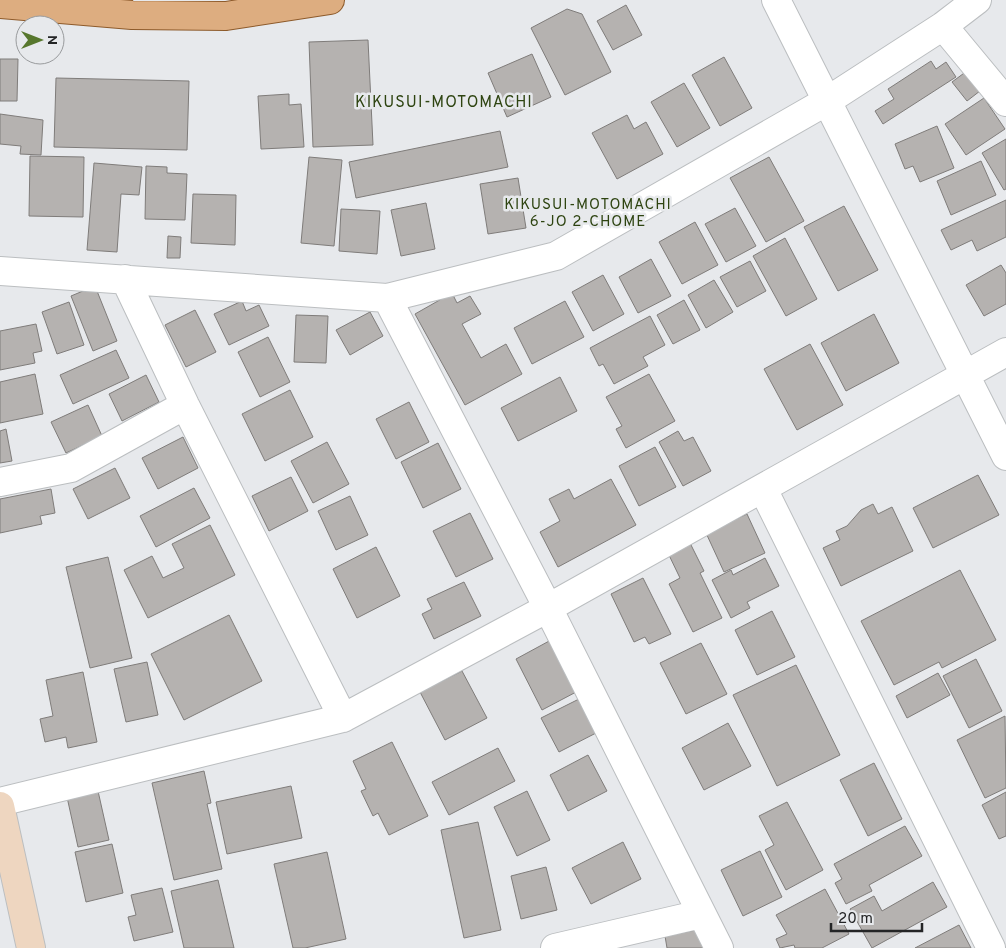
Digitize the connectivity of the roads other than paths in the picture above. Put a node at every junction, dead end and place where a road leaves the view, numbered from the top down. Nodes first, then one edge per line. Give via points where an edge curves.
1 (330, 0) edge
2 (776, 0) edge
3 (977, 0) edge
4 (0, 4) edge
5 (943, 26) junction
6 (827, 101) junction
7 (1006, 102) edge
8 (0, 271) edge
9 (125, 279) junction
10 (387, 298) junction
11 (1006, 352) edge
12 (965, 376) junction
13 (185, 405) junction
14 (1006, 456) edge
15 (0, 482) edge
16 (763, 489) junction
17 (548, 608) junction
18 (343, 718) junction
19 (0, 802) edge
20 (0, 806) edge
21 (701, 914) junction
22 (31, 948) edge
23 (554, 948) edge
24 (719, 948) edge
25 (991, 948) edge

1 - 4 main road via 226,16 132,15
2 - 6 street
3 - 5 street
5 - 6 street
5 - 7 street
6 - 10 street via 556,256
6 - 12 street
8 - 9 street
9 - 10 street
9 - 13 street
10 - 17 street
11 - 12 street
12 - 14 street
12 - 16 street
13 - 15 street via 71,468
13 - 18 street
16 - 17 street
16 - 25 street
17 - 18 street
17 - 21 street
18 - 19 street
20 - 22 street
21 - 23 street
21 - 24 street

